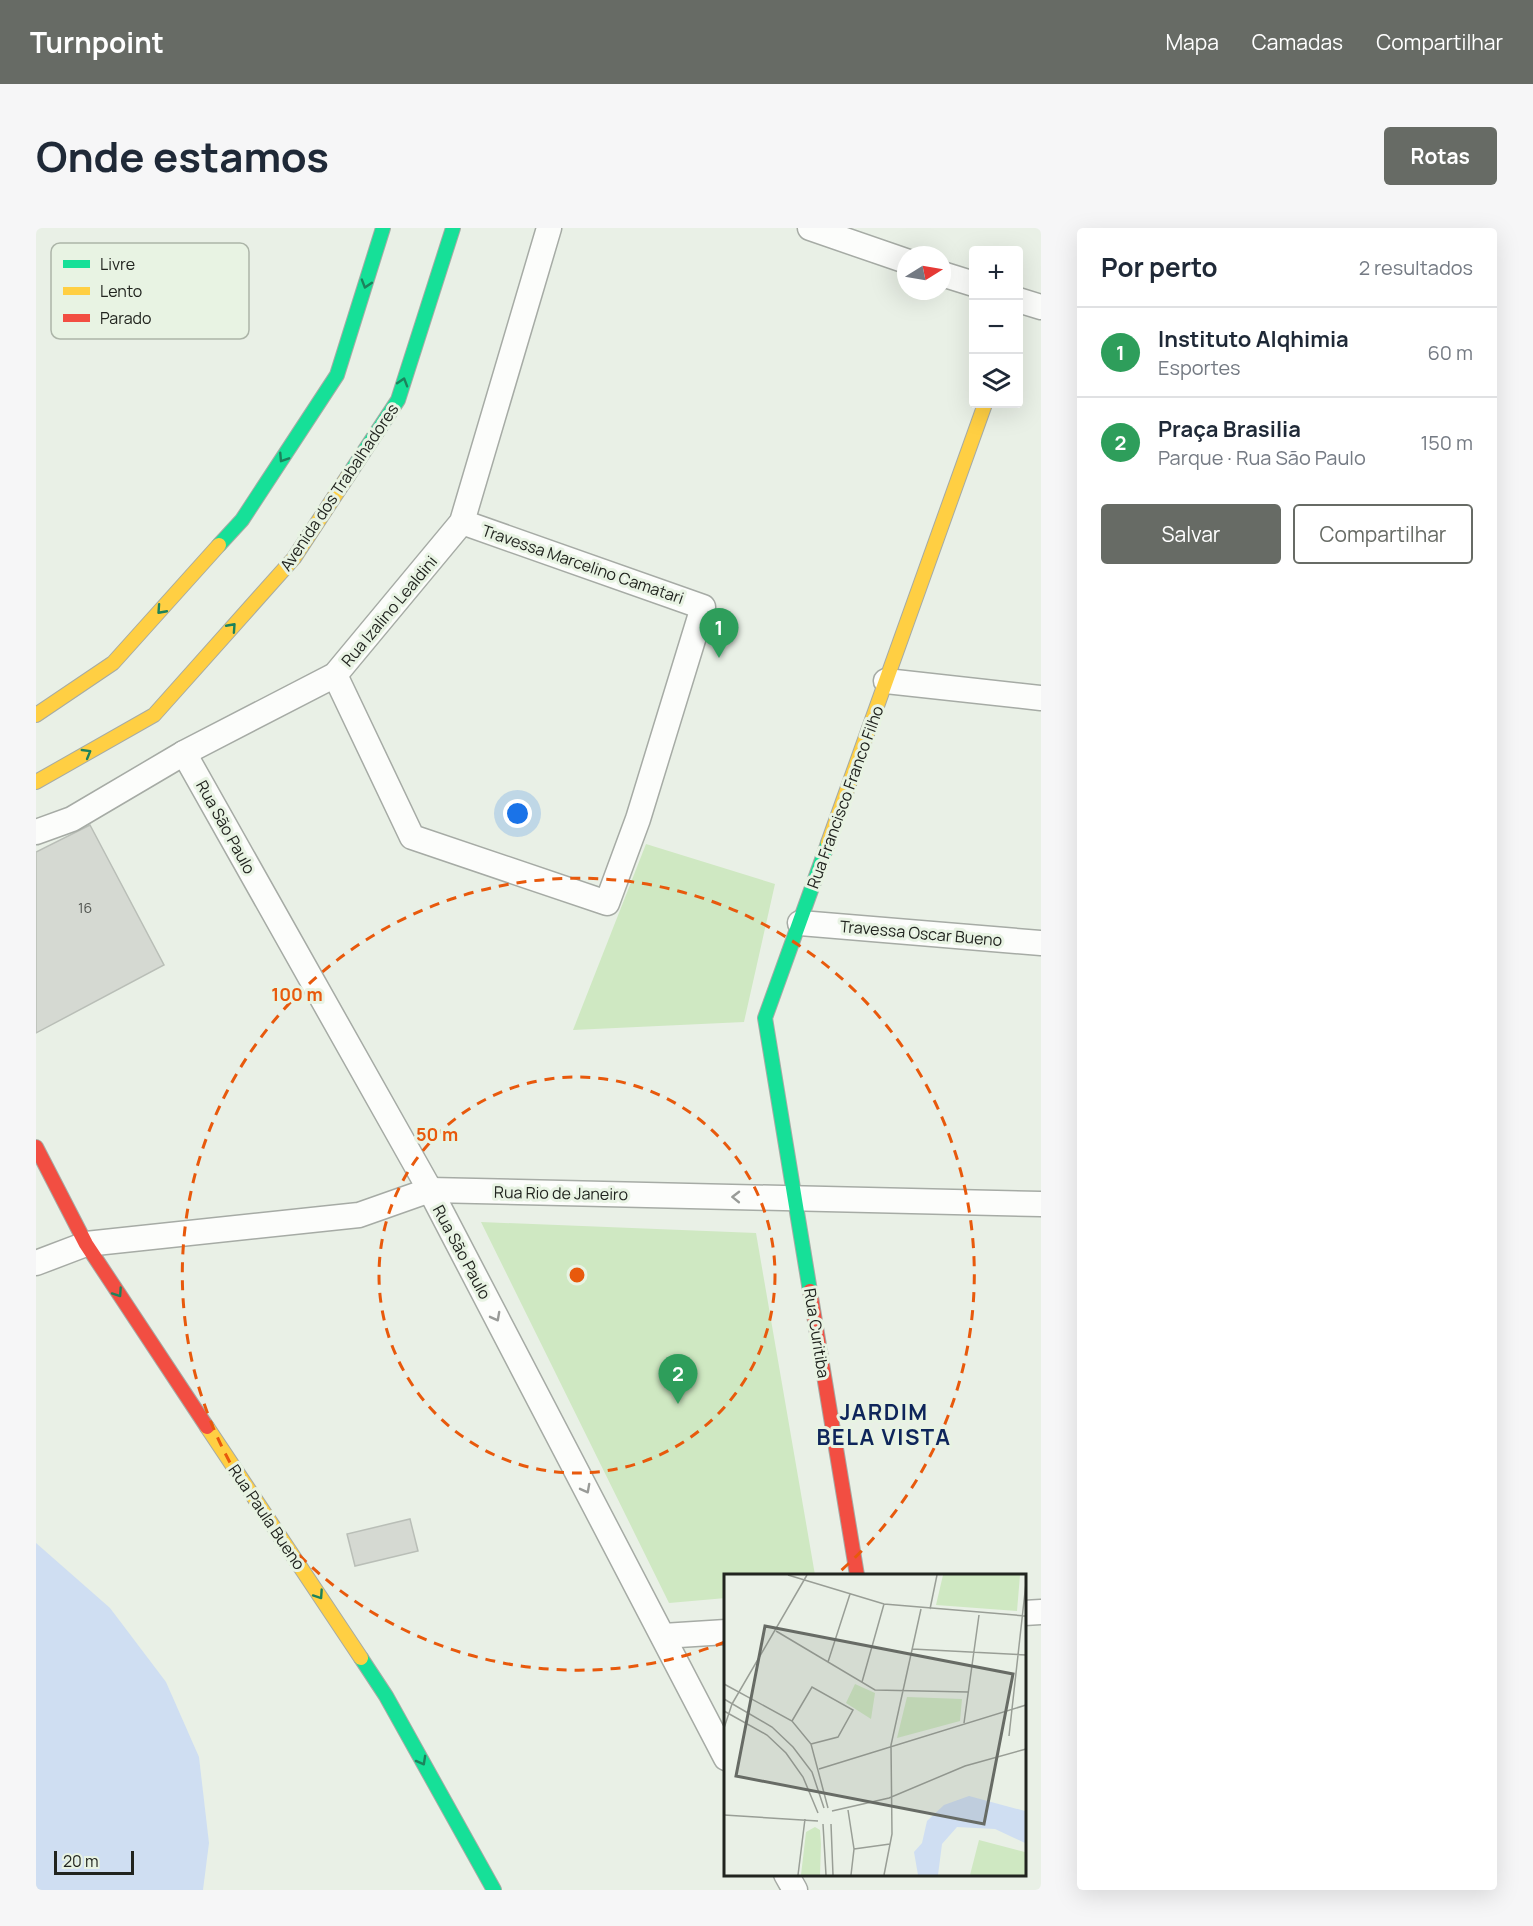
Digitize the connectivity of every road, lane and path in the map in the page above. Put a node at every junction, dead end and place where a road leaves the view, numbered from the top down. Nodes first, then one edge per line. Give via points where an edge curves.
1 (383, 228) edge
2 (453, 228) edge
3 (549, 228) edge
4 (810, 228) edge
5 (897, 258) edge
6 (951, 276) edge
7 (969, 282) edge
8 (984, 408) edge
9 (462, 522) junction
10 (336, 675) junction
11 (886, 681) junction
12 (1041, 698) edge
13 (36, 715) edge
14 (184, 753) junction
15 (36, 782) edge
16 (36, 831) edge
17 (800, 923) junction
18 (1041, 943) edge
19 (36, 1147) edge
20 (430, 1190) junction
21 (795, 1198) junction
22 (1041, 1204) edge
23 (86, 1244) junction
24 (36, 1263) edge
25 (857, 1574) edge
26 (1041, 1612) edge
27 (1026, 1613) edge
28 (724, 1632) edge
29 (663, 1636) junction
30 (724, 1754) edge
31 (787, 1875) edge
32 (494, 1890) edge
33 (795, 1890) edge

1 -> 13 main road via 337,375 242,520 113,663
15 -> 2 main road, Avenida dos Trabalhadores via 154,715 294,558 398,400
3 - 9 street, Rua Izalino Lealdini
4 - 5 street
6 - 7 street
8 - 11 main road, Rua Francisco Franco Filho
9 - 10 street, Rua Izalino Lealdini
9 - 10 street, Travessa Marcelino Camatari via 703,607 638,819 607,903 412,837
10 - 14 street, Rua Izalino Lealdini
11 - 12 street
11 - 17 main road, Rua Francisco Franco Filho
14 - 16 street, Rua Izalino Lealdini via 72,819
14 - 20 street, Rua São Paulo
17 - 18 street, Travessa Oscar Bueno
17 - 21 main road, Rua Francisco Franco Filho via 765,1018
19 - 23 main road, Rua Paula Bueno
21 -> 20 street, Rua Rio de Janeiro
20 - 23 street, Rua Rio de Janeiro via 359,1215
20 -> 29 street, Rua São Paulo
21 - 22 street, Rua Rio de Janeiro
21 - 25 main road, Rua Curitiba
23 - 24 street, Rua Rio de Janeiro
23 -> 32 main road, Rua Paula Bueno via 386,1696
26 - 27 street
28 - 29 street
29 - 30 street, Rua São Paulo
31 - 33 street

